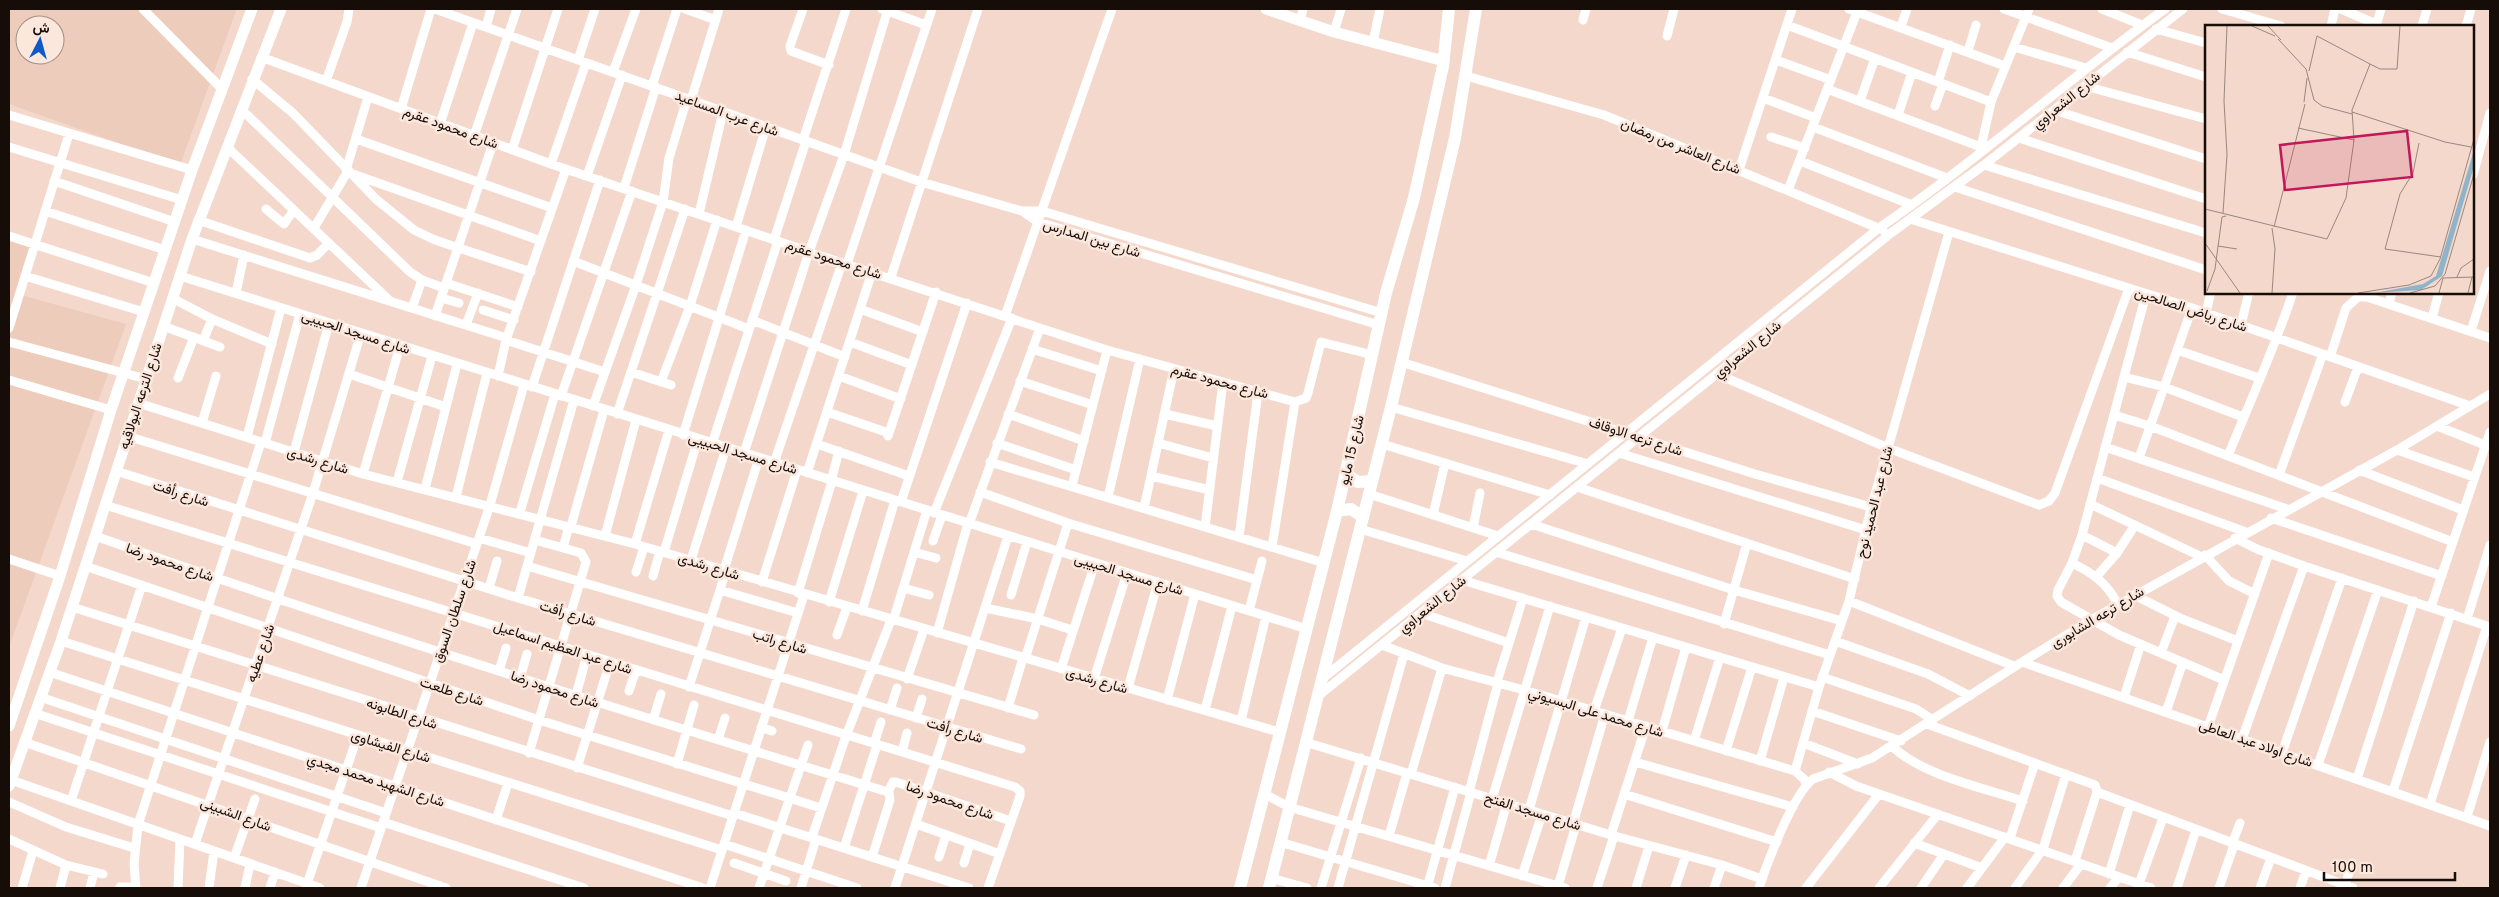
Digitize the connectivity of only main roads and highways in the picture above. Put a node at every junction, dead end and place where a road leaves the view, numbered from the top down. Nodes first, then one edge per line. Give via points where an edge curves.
1 (1449, 9) edge
2 (1476, 9) edge
3 (1346, 474) junction
4 (1372, 481) junction
5 (1337, 511) junction
6 (1361, 523) junction
7 (1270, 883) edge
8 (1240, 888) edge

1 - 3 main road, شارع 15 مايو via 1444,61 1414,198 1380,319
2 - 4 main road, شارع 15 مايو via 1455,138
3 - 4 main road via 1358,482
3 - 5 main road, شارع 15 مايو
4 - 6 main road, شارع 15 مايو
5 - 6 main road via 1351,509
5 - 8 main road, شارع 15 مايو
6 - 7 main road, شارع 15 مايو

